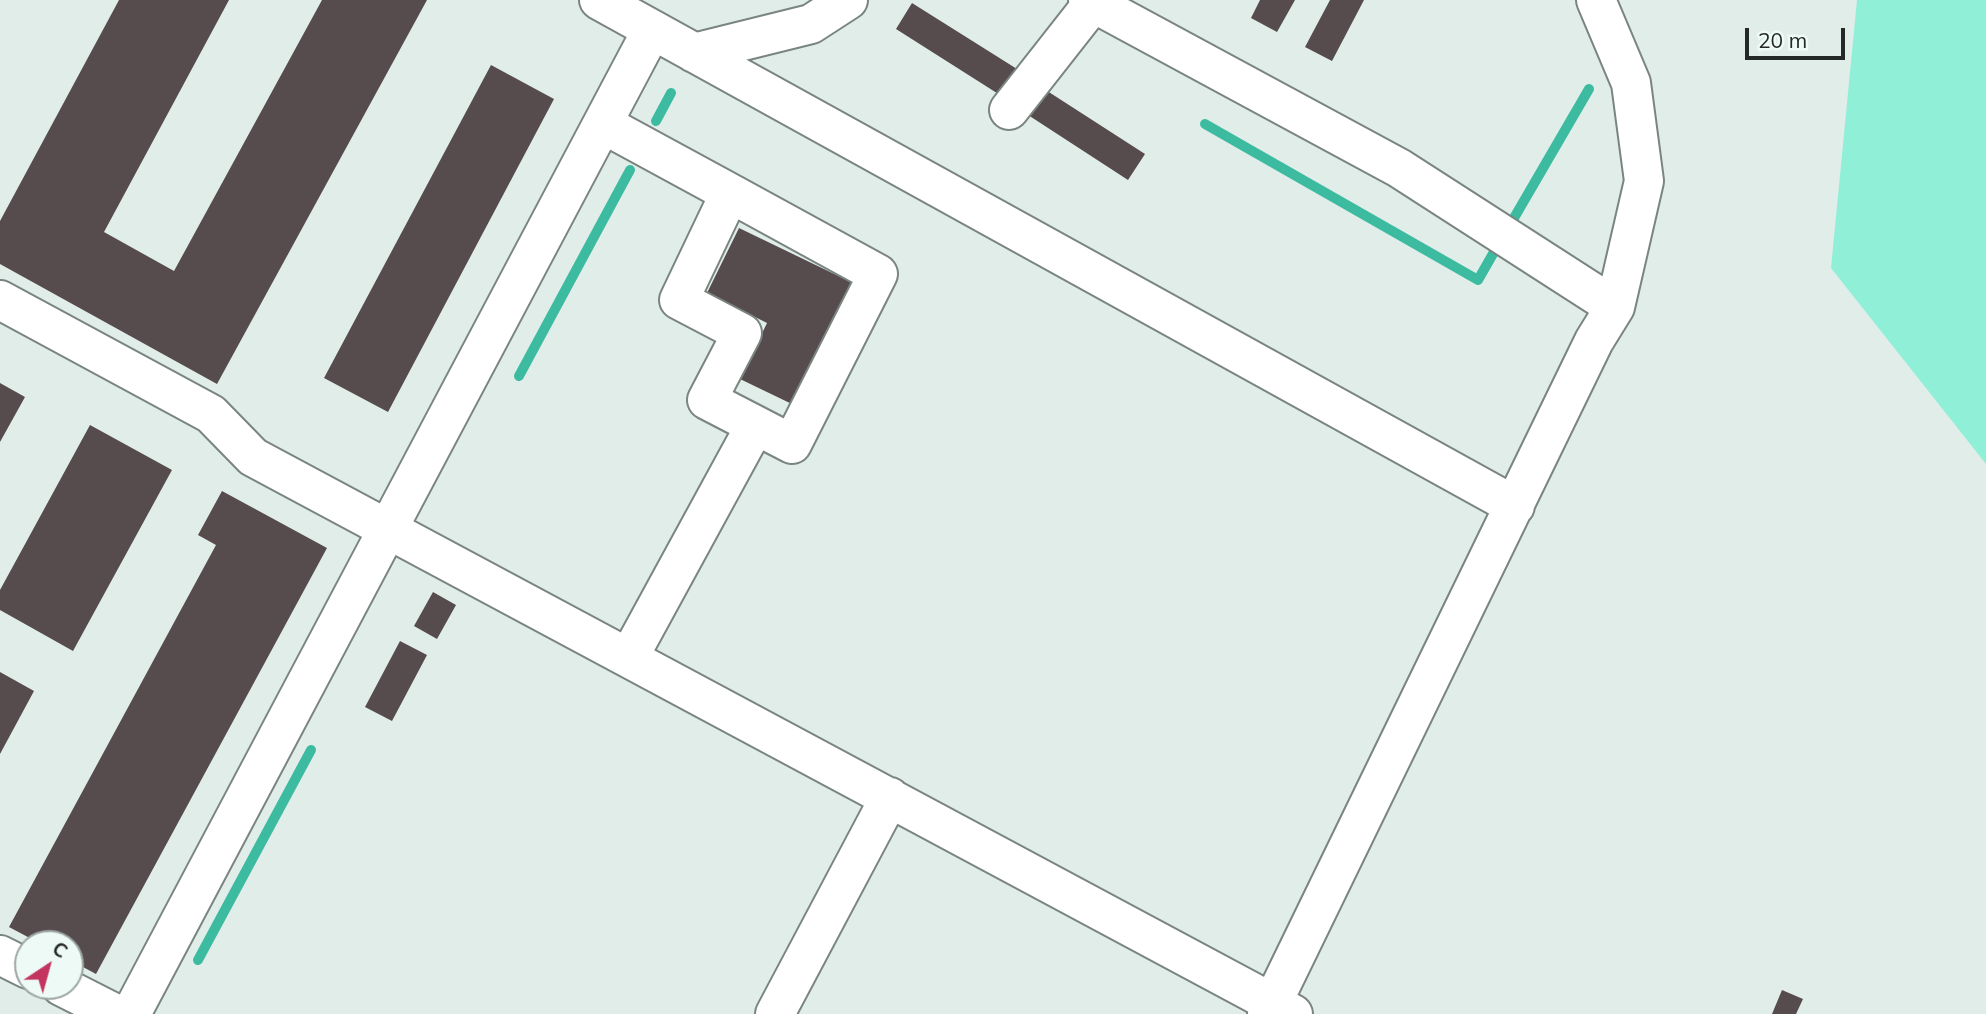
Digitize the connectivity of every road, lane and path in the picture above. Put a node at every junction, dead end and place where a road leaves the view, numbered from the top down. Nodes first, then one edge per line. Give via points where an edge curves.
1 (599, 0) edge
2 (848, 0) edge
3 (1596, 0) edge
4 (1090, 1) edge
5 (652, 30) junction
6 (694, 53) junction
7 (1009, 110) dead end
8 (603, 124) junction
9 (730, 193) junction
10 (0, 300) edge
11 (1615, 307) junction
12 (755, 426) junction
13 (1515, 506) junction
14 (389, 530) junction
15 (629, 657) junction
16 (890, 797) junction
17 (84, 998) edge
18 (1277, 1010) edge
19 (116, 1014) edge
20 (131, 1014) edge
21 (775, 1014) edge

1 - 5 lane
2 - 6 lane via 811,24
3 - 11 lane via 1631,83 1644,181
4 - 7 lane
4 - 11 lane via 1399,168
5 - 6 lane
5 - 8 lane
6 - 13 lane
8 - 9 lane
8 - 14 lane
9 - 12 lane via 680,300 742,333 707,400
9 - 12 lane via 878,274 792,444
10 - 14 lane via 211,414 253,457
11 - 13 lane
12 - 15 lane
13 - 18 lane
14 - 15 lane
14 - 20 lane
15 - 16 lane
16 - 18 lane
16 - 21 lane
17 - 19 lane

